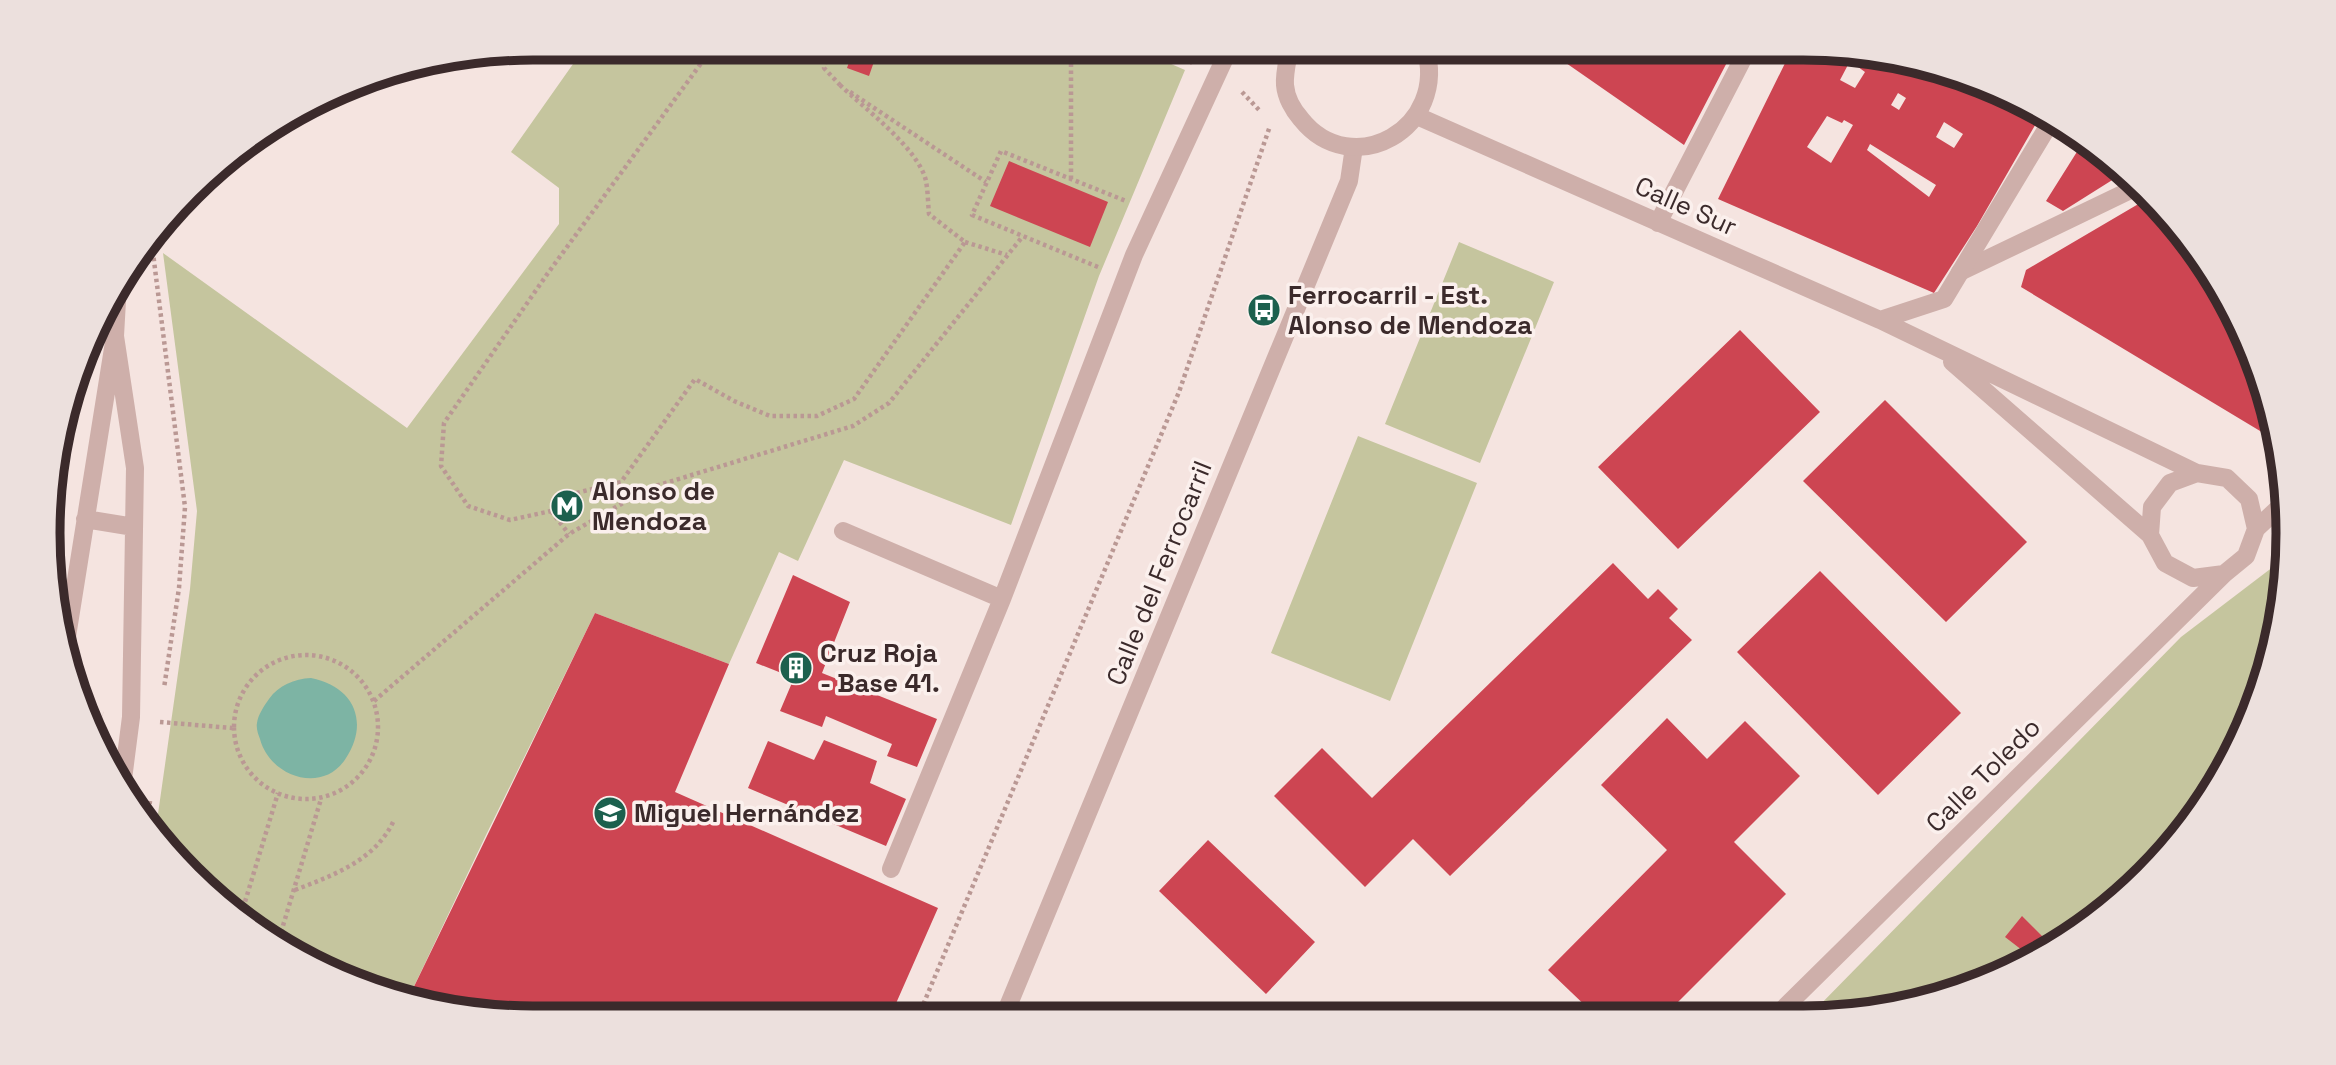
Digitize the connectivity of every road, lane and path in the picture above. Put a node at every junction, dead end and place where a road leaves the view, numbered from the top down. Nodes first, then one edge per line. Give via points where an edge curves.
1 (704, 60) edge
2 (826, 60) edge
3 (1071, 60) edge
4 (1185, 60) edge
5 (1225, 60) edge
6 (1288, 60) edge
7 (1428, 60) edge
8 (1742, 60) edge
9 (1189, 62) junction
10 (1185, 71) dead end
11 (1218, 76) junction
12 (840, 85) junction
13 (1261, 113) dead end
14 (1417, 116) junction
15 (1271, 123) dead end
16 (2047, 127) edge
17 (1354, 147) junction
18 (1071, 179) junction
19 (986, 182) junction
20 (2130, 190) edge
21 (1122, 212) dead end
22 (1658, 223) junction
23 (1023, 236) junction
24 (965, 242) junction
25 (153, 250) edge
26 (1007, 256) junction
27 (1102, 256) dead end
28 (1960, 272) junction
29 (117, 307) edge
30 (1880, 320) junction
31 (115, 336) junction
32 (1934, 346) junction
33 (2197, 473) junction
34 (551, 511) junction
35 (2275, 511) edge
36 (85, 519) junction
37 (134, 527) junction
38 (2256, 529) junction
39 (843, 531) dead end
40 (569, 534) junction
41 (2150, 535) junction
42 (2224, 574) junction
43 (1002, 599) junction
44 (69, 624) edge
45 (166, 671) dead end
46 (374, 701) junction
47 (124, 771) edge
48 (278, 793) junction
49 (321, 799) junction
50 (394, 820) dead end
51 (891, 869) dead end
52 (294, 891) junction
53 (244, 907) edge
54 (281, 933) edge
55 (923, 1006) edge
56 (1008, 1006) edge
57 (1786, 1006) edge

1 - 34 path via 443,423 441,466 468,506 510,520
2 - 12 path via 824,68
3 - 18 path
4 - 9 path
5 - 11 street
6 - 17 street via 1285,86 1293,110 1320,136
7 - 14 street via 1429,84
8 - 22 street
9 - 10 path
9 - 11 path
11 - 13 path via 1233,83
11 - 43 street via 1134,255
12 - 19 path
12 - 24 path via 907,148 926,181 929,214
14 - 17 street via 1400,134 1378,144
14 - 22 street, Calle Sur
15 - 55 path via 1179,392
16 - 28 street
17 - 56 street, Calle del Ferrocarril via 1349,181
18 - 19 path via 1001,151
18 - 21 path via 1126,201
19 - 23 path via 972,215
20 - 28 street
22 - 30 street, Calle Sur
23 - 26 path
23 - 27 path via 1098,267
24 - 26 path
24 - 34 path via 854,399 817,416 770,416 695,379 621,482 568,495
25 - 45 path via 185,507
26 - 40 path via 889,402 853,426 649,488
28 - 30 street via 1944,299
29 - 31 street
30 - 32 street, Calle Sur
31 - 36 street
31 - 37 street via 135,468
32 - 33 street, Calle Sur
32 - 41 street, Calle Sur
33 - 38 street via 2227,478 2249,499
33 - 41 street via 2170,483 2152,507
34 - 40 path
35 - 38 street
36 - 37 street
36 - 44 street
37 - 47 street via 131,717
38 - 42 street via 2246,556
39 - 43 street
40 - 46 path
41 - 42 street via 2165,563 2193,578
42 - 57 street, Calle Toledo
43 - 51 street
46 - 48 path via 362,680 337,660 320,655 297,654 276,660 251,679 235,707 232,728 238,755 256,780
46 - 49 path via 379,717 376,748 363,772 347,787
48 - 49 path via 300,800
48 - 53 path
49 - 52 path
50 - 52 path via 387,836 363,858
52 - 54 path

